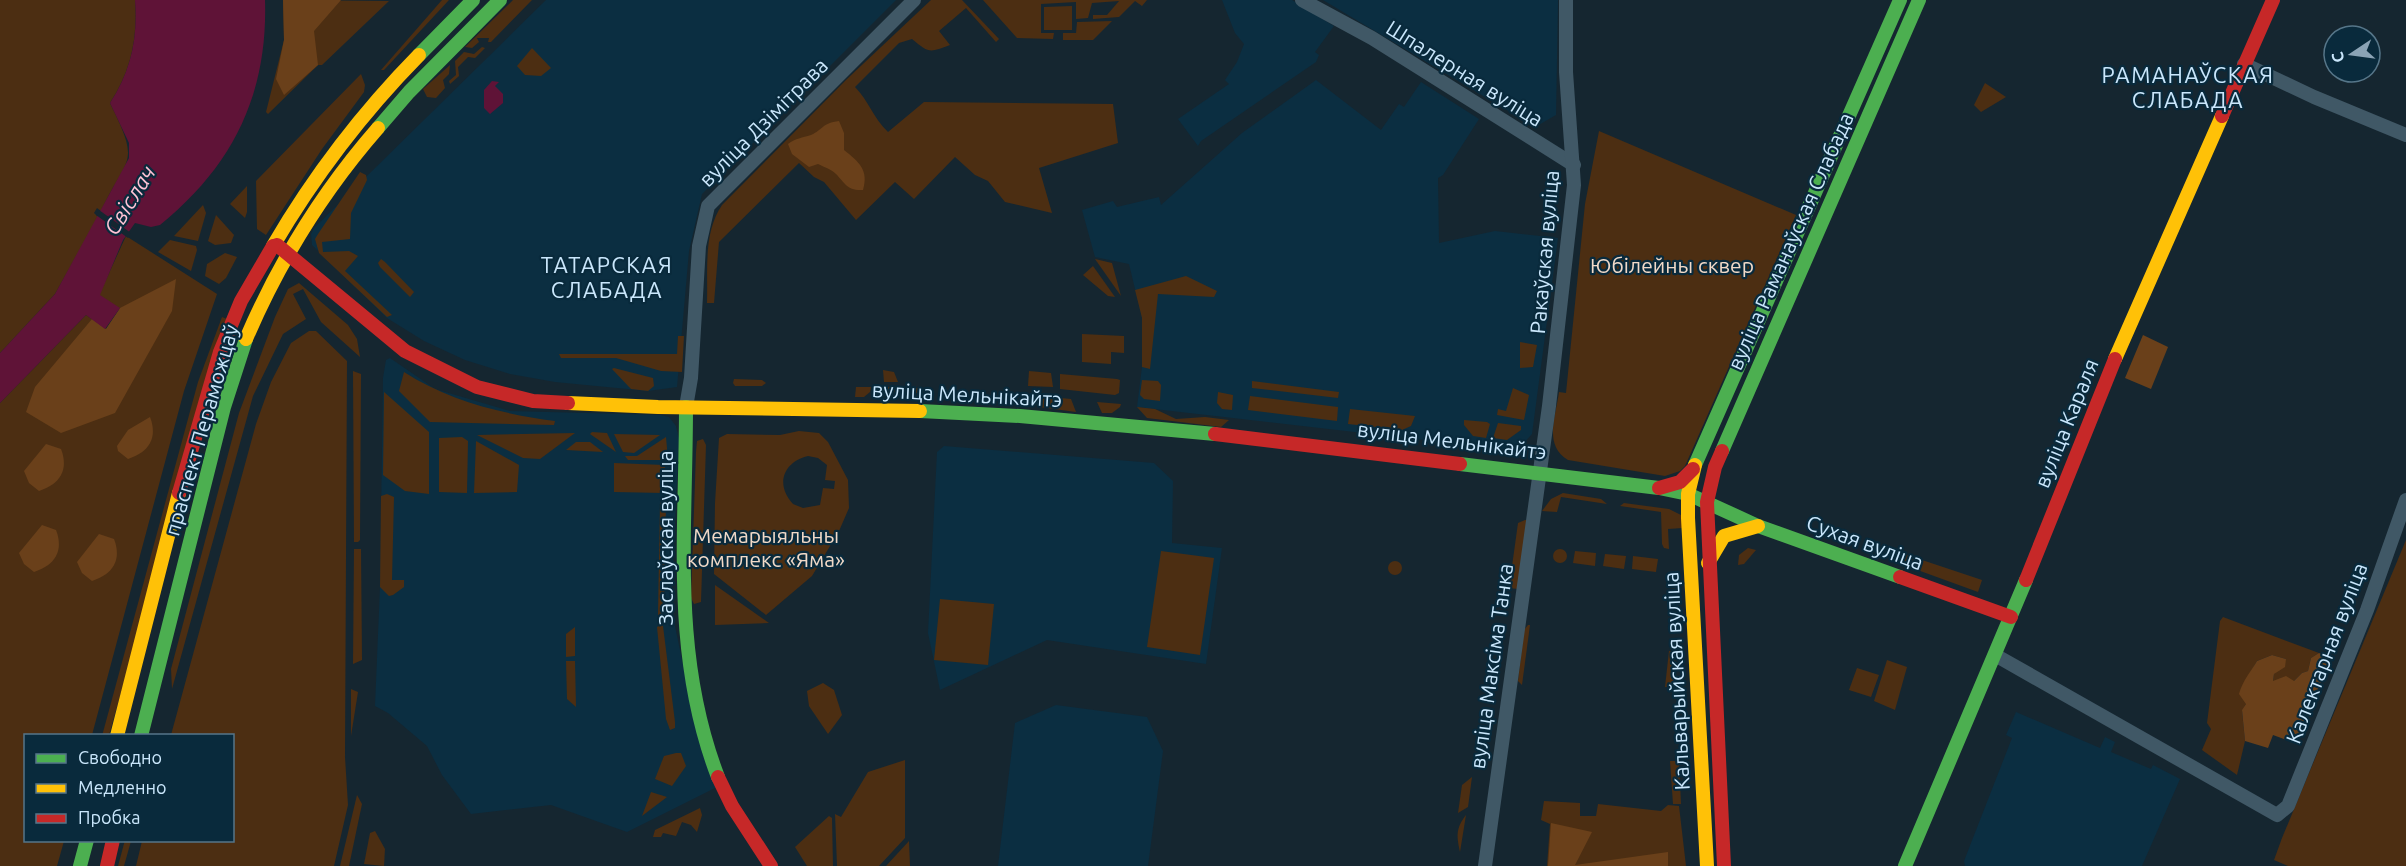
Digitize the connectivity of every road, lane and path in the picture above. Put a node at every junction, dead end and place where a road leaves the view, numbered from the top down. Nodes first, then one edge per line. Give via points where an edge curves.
1 (473, 0) edge
2 (500, 0) edge
3 (914, 0) edge
4 (1302, 0) edge
5 (1566, 0) edge
6 (1900, 0) edge
7 (1919, 0) edge
8 (2273, 0) edge
9 (2244, 64) junction
10 (2406, 135) edge
11 (1574, 165) junction
12 (273, 242) junction
13 (286, 252) junction
14 (686, 407) junction
15 (1693, 469) junction
16 (1539, 471) junction
17 (1659, 488) junction
18 (1688, 494) junction
19 (2406, 500) edge
20 (1707, 502) junction
21 (1758, 526) junction
22 (1708, 563) junction
23 (2011, 617) junction
24 (1995, 655) junction
25 (117, 734) edge
26 (141, 734) edge
27 (86, 842) edge
28 (113, 842) edge
29 (80, 866) edge
30 (107, 866) edge
31 (771, 866) edge
32 (1485, 866) edge
33 (1707, 866) edge
34 (1724, 866) edge
35 (1905, 866) edge

1 - 12 main road, праспект Пераможцаў via 352,127
2 - 13 main road, праспект Пераможцаў via 388,114
3 - 14 street, вуліца Дзімітрава via 708,206 699,246
4 - 11 street, Шпалерная вуліца via 1372,38
5 - 11 street, Ракаўская вуліца via 1566,86
6 - 15 main road, вуліца Раманаўская Слабада
7 - 20 main road, вуліца Раманаўская Слабада via 1715,467
8 - 9 main road, вуліца Караля
9 - 10 street
9 - 23 main road, вуліца Караля via 2104,386
11 - 16 street, Ракаўская вуліца via 1560,317
12 - 13 main road, вуліца Мельнікайтэ
12 - 25 main road, праспект Пераможцаў via 241,301 220,352 194,434
13 - 14 main road, вуліца Мельнікайтэ via 385,337 477,387 533,401
13 - 26 main road, праспект Пераможцаў via 246,339 225,407
14 - 16 main road, вуліца Мельнікайтэ via 876,409 1020,416
14 - 31 main road, Заслаўская вуліца via 681,579 693,696 721,786
15 - 17 main road via 1680,482
15 - 18 main road, вуліца Раманаўская Слабада
16 - 17 main road, вуліца Мельнікайтэ
16 - 32 street, вуліца Максіма Танка
17 - 18 main road, вуліца Мельнікайтэ
18 - 20 main road, вуліца Мельнікайтэ
18 - 33 main road, Кальварыйская вуліца
19 - 24 street, Калектарная вуліца via 2288,806 2277,815
20 - 21 main road, Сухая вуліца
20 - 22 main road, Кальварыйская вуліца
21 - 22 main road via 1724,536
21 - 23 main road, Сухая вуліца
22 - 34 main road, Кальварыйская вуліца
23 - 24 main road, вуліца Караля
24 - 35 main road, вуліца Караля
27 - 29 main road
28 - 30 main road

